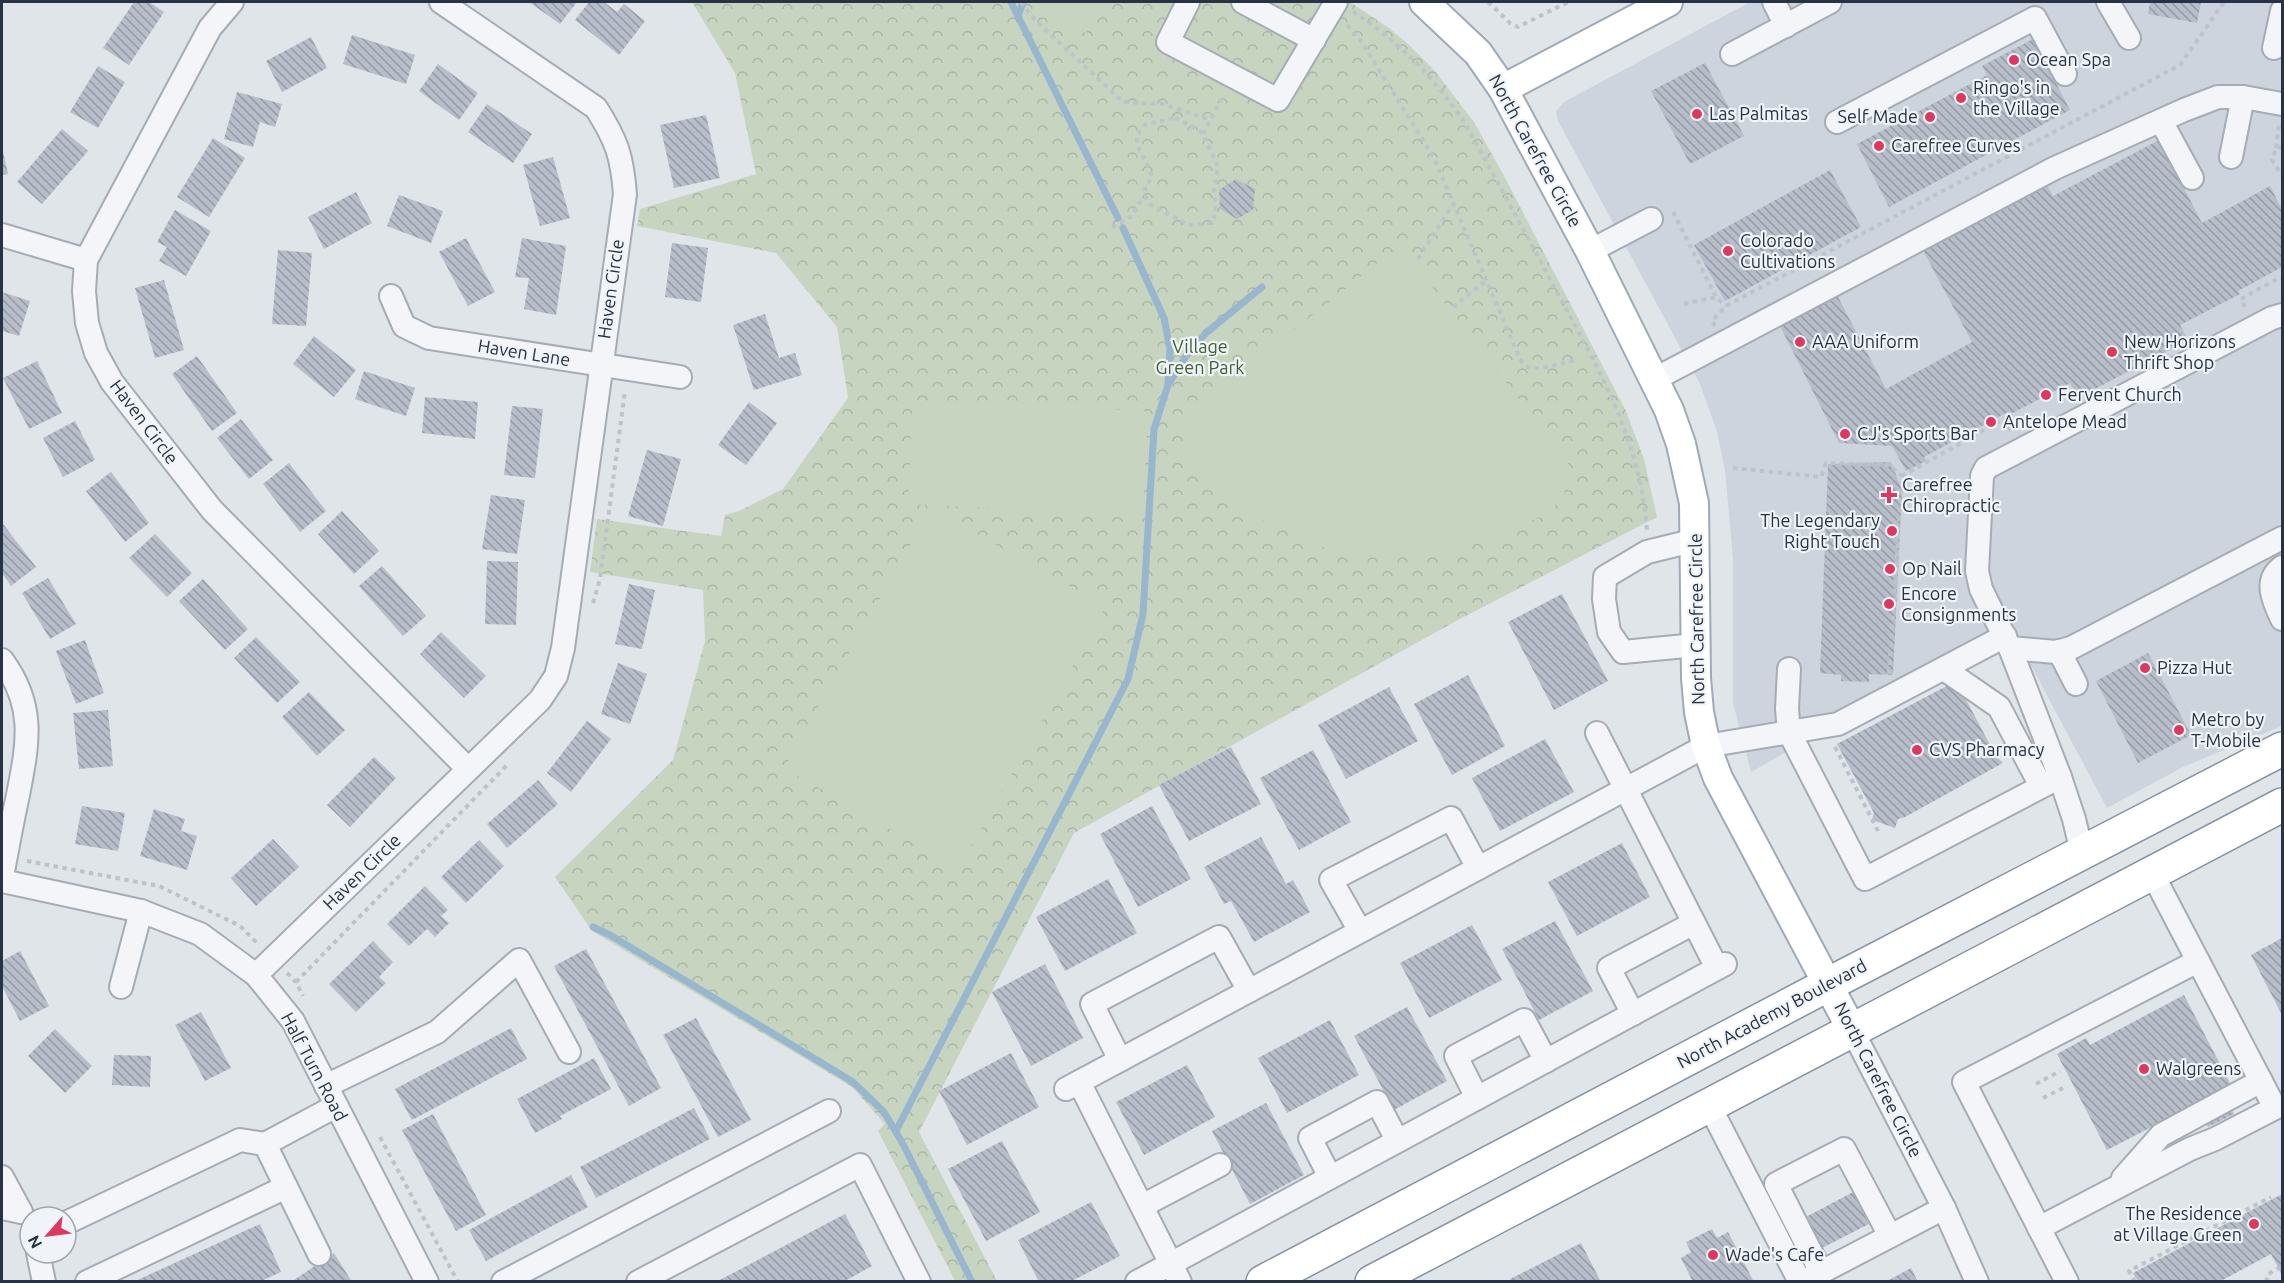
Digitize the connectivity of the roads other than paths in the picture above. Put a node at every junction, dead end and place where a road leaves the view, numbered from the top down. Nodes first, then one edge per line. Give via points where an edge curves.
1 (232, 2) edge
2 (441, 2) edge
3 (1188, 2) edge
4 (1243, 2) edge
5 (1424, 2) edge
6 (1668, 2) edge
7 (1774, 2) edge
8 (1830, 2) edge
9 (2108, 2) edge
10 (1338, 6) edge
11 (2283, 11) edge
12 (1786, 26) junction
13 (2129, 38) dead end
14 (1314, 40) junction
15 (2274, 48) dead end
16 (1732, 54) dead end
17 (2064, 74) dead end
18 (1503, 89) junction
19 (2243, 97) junction
20 (2283, 105) edge
21 (2161, 121) junction
22 (1837, 122) dead end
23 (2231, 158) dead end
24 (2192, 178) dead end
25 (1651, 219) dead end
26 (2, 235) edge
27 (1590, 251) junction
28 (86, 260) junction
29 (391, 296) dead end
30 (2283, 315) edge
31 (600, 364) junction
32 (680, 376) dead end
33 (1654, 379) junction
34 (2283, 538) edge
35 (1696, 540) junction
36 (2280, 576) edge
37 (2283, 619) edge
38 (2007, 642) junction
39 (1696, 645) junction
40 (2059, 651) junction
41 (2, 660) edge
42 (1789, 669) dead end
43 (1944, 669) junction
44 (2076, 684) dead end
45 (1789, 732) junction
46 (1597, 733) dead end
47 (1706, 746) junction
48 (2283, 749) edge
49 (468, 770) junction
50 (2050, 781) junction
51 (1624, 790) junction
52 (2283, 805) edge
53 (2082, 853) junction
54 (1478, 868) junction
55 (2152, 873) junction
56 (2, 879) edge
57 (141, 911) junction
58 (1694, 923) junction
59 (1360, 931) junction
60 (2198, 961) junction
61 (256, 975) junction
62 (1828, 984) junction
63 (121, 987) dead end
64 (1248, 991) junction
65 (1633, 1014) junction
66 (1852, 1030) junction
67 (569, 1052) dead end
68 (1120, 1060) junction
69 (1546, 1061) junction
70 (2261, 1081) junction
71 (331, 1096) junction
72 (1477, 1098) junction
73 (1709, 1105) junction
74 (830, 1112) dead end
75 (1397, 1140) junction
76 (265, 1144) junction
77 (1220, 1165) dead end
78 (2, 1177) edge
79 (1330, 1177) junction
80 (1776, 1184) junction
81 (286, 1186) junction
82 (2115, 1188) junction
83 (1755, 1195) junction
84 (1142, 1206) junction
85 (1944, 1208) junction
86 (17, 1217) edge
87 (78, 1217) edge
88 (2039, 1228) junction
89 (1890, 1236) junction
90 (319, 1254) dead end
91 (41, 1265) edge
92 (1176, 1273) edge
93 (1809, 1278) edge
94 (44, 1281) edge
95 (87, 1281) edge
96 (426, 1281) edge
97 (503, 1281) edge
98 (638, 1281) edge
99 (919, 1281) edge
100 (1137, 1281) edge
101 (1263, 1281) edge
102 (1372, 1281) edge
103 (1977, 1281) edge
104 (2067, 1281) edge

1 - 28 street, Haven Circle via 210,28
2 - 31 street, Haven Circle via 596,108 613,134 622,161 625,194
3 - 14 street via 1168,42 1278,100
4 - 14 street
5 - 18 main road, North Carefree Circle via 1478,53
6 - 18 main road
7 - 12 street
8 - 12 street
9 - 13 street
10 - 14 street
11 - 15 street
12 - 16 street
17 - 22 street via 2035,18
18 - 27 main road, North Carefree Circle
19 - 20 street
19 - 21 street via 2218,97
19 - 23 street
21 - 24 street
21 - 33 street via 2055,168
25 - 27 street
26 - 28 street
27 - 33 main road, North Carefree Circle
28 - 49 street, Haven Circle via 87,323 96,353 112,382 212,510
29 - 31 street, Haven Lane via 404,326 429,338
30 - 38 street via 1986,468 1982,476 1977,571 1981,589
31 - 32 street, Haven Lane
31 - 49 street, Haven Circle via 563,648 556,676 540,700
33 - 35 main road, North Carefree Circle via 1669,410 1689,476
34 - 40 street
35 - 39 main road, North Carefree Circle
35 - 39 street via 1647,552 1605,577 1604,599 1609,632 1623,652
36 - 37 street via 2270,587
38 - 40 street
38 - 43 street
38 - 50 street
39 - 47 main road, North Carefree Circle
40 - 44 street
41 - 56 street via 15,677 25,708 27,745
42 - 45 street
43 - 45 street via 1853,718
43 - 50 street via 1999,707
45 - 47 street
45 - 50 street via 1864,879
46 - 51 street
47 - 51 street
47 - 62 main road, North Carefree Circle via 1718,778
48 - 53 highway, North Academy Boulevard
49 - 61 street, Haven Circle
50 - 53 street via 2074,819
51 - 54 street
51 - 58 street
52 - 55 highway
53 - 62 highway, North Academy Boulevard
54 - 59 street
54 - 59 street via 1451,818 1332,880
55 - 60 street
55 - 66 highway
56 - 57 street, Half Turn Road
57 - 61 street, Half Turn Road via 200,934
57 - 63 street
58 - 65 street via 1610,968
58 - 65 street via 1721,966
59 - 64 street
60 - 70 street
60 - 88 street via 1964,1082
61 - 71 street, Half Turn Road via 293,1021
62 - 66 main road, North Carefree Circle
62 - 101 highway, North Academy Boulevard
64 - 68 street
64 - 68 street via 1219,938 1092,1004
65 - 69 street
66 - 73 highway
66 - 85 street, North Carefree Circle
67 - 71 street via 519,960 437,1032
68 - 84 street via 1073,1086
69 - 72 street
69 - 72 street via 1524,1020 1456,1056
70 - 82 street via 2161,1135
70 - 82 street via 2275,1108
71 - 76 street
71 - 96 street, Half Turn Road
72 - 75 street
73 - 83 street
73 - 102 highway
74 - 97 street
75 - 79 street
75 - 79 street via 1377,1102 1310,1138
76 - 81 street
76 - 87 street via 240,1140
77 - 84 street
78 - 86 street
79 - 92 street
80 - 83 street
80 - 89 street via 1844,1149
80 - 93 street
81 - 90 street
81 - 95 street
82 - 88 street
83 - 93 street
84 - 92 street
85 - 89 street
85 - 103 street, North Carefree Circle
88 - 104 street
89 - 93 street
91 - 94 street
92 - 100 street
98 - 99 street via 860,1165

